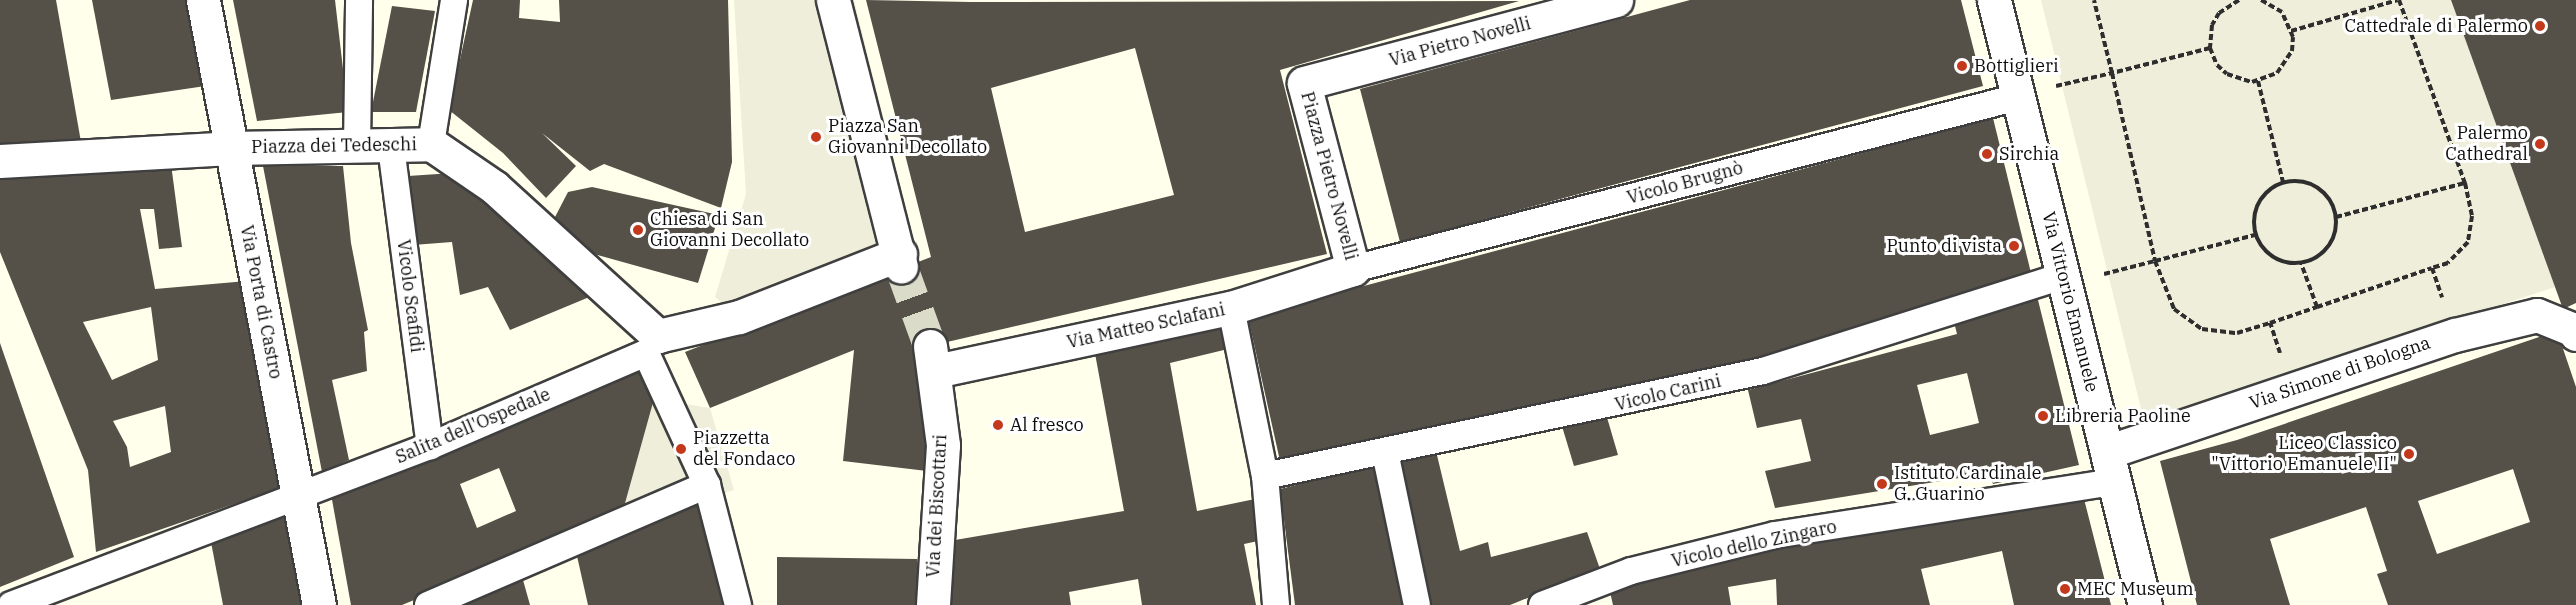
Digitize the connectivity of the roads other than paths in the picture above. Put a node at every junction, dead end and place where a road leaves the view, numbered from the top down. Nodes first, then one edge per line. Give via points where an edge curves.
1 (203, 0) edge
2 (359, 0) edge
3 (454, 0) edge
4 (833, 0) edge
5 (1616, 0) edge
6 (1994, 0) edge
7 (1304, 83) joint
8 (2018, 97) junction
9 (431, 144) junction
10 (391, 147) junction
11 (231, 148) junction
12 (357, 148) junction
13 (0, 161) edge
14 (1353, 269) junction
15 (2064, 280) junction
16 (1231, 308) junction
17 (2575, 331) edge
18 (652, 344) junction
19 (933, 359) joint
20 (430, 446) junction
21 (1385, 452) junction
22 (2111, 467) junction
23 (1265, 476) junction
24 (707, 485) junction
25 (300, 497) junction
26 (11, 605) edge
27 (319, 605) edge
28 (429, 605) edge
29 (738, 605) edge
30 (933, 605) edge
31 (1276, 605) edge
32 (1418, 605) edge
33 (1542, 605) edge
34 (2145, 605) edge

1 - 11 street, Via Porta di Castro
2 - 12 lane
3 - 9 lane
4 - 18 street via 889,234 900,260
5 - 7 street, Via Pietro Novelli
6 - 8 street, Via Vittorio Emanuele
7 - 14 street, Piazza Pietro Novelli
8 - 14 lane, Vicolo Brugnò
8 - 15 street, Via Vittorio Emanuele
9 - 10 street, Piazza dei Tedeschi
9 - 18 street, Piazza dei Tedeschi via 494,187
10 - 12 street, Piazza dei Tedeschi
10 - 20 lane, Vicolo Scafidi
11 - 12 street, Piazza dei Tedeschi
11 - 13 street, Piazza dei Tedeschi
11 - 25 street, Via Porta di Castro
14 - 16 street, Via Matteo Sclafani
15 - 21 lane, Vicolo Carini via 1763,371
15 - 22 street, Via Vittorio Emanuele
16 - 19 street, Via Matteo Sclafani
16 - 23 lane
17 - 22 street, Via Simone di Bologna via 2537,315 2454,335 2292,390
18 - 20 lane, Salita dell'Ospedale
18 - 24 lane
19 - 30 street, Via dei Biscottari via 942,445
20 - 25 lane, Salita dell'Ospedale
21 - 23 lane, Vicolo Carini
21 - 32 lane
22 - 33 lane, Vicolo dello Zingaro via 1775,535 1631,571
22 - 34 street, Via Vittorio Emanuele
23 - 31 lane
24 - 28 lane
24 - 29 lane
25 - 26 lane, Salita dell'Ospedale
25 - 27 street, Via Porta di Castro

